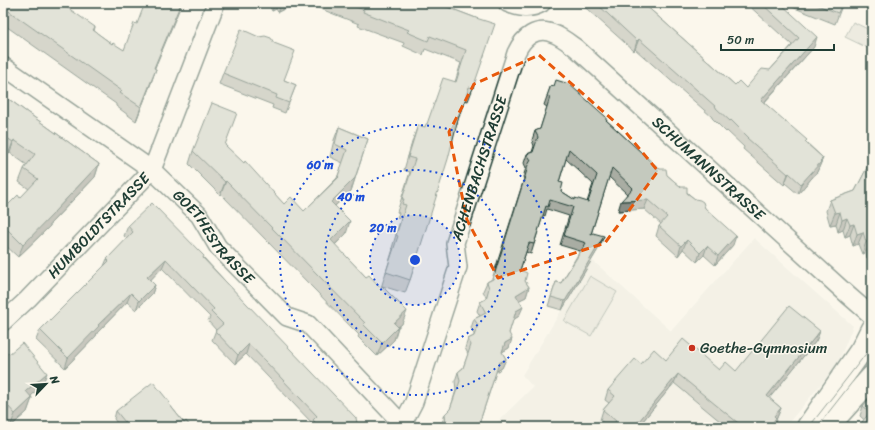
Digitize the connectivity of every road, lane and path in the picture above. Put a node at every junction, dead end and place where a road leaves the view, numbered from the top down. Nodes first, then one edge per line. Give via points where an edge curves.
1 (216, 3) edge
2 (506, 3) edge
3 (537, 5) edge
4 (539, 31) joint
5 (3, 66) edge
6 (152, 170) junction
7 (872, 316) edge
8 (3, 322) edge
9 (872, 329) edge
10 (872, 377) edge
11 (403, 426) edge
12 (808, 427) edge
13 (827, 427) edge

1 - 6 street, HUMBOLDTSTRASSE
2 - 3 street via 522,8
4 - 7 street, SCHUMANNSTRASSE via 561,37 576,48
4 - 11 street, ACHENBACHSTRASSE via 528,36 516,53 455,243 458,267 414,402
5 - 6 street, GOETHESTRASSE
6 - 8 street, HUMBOLDTSTRASSE
6 - 11 street, GOETHESTRASSE via 199,215 218,247 287,317 308,324
9 - 12 main road via 862,349
10 - 13 main road

